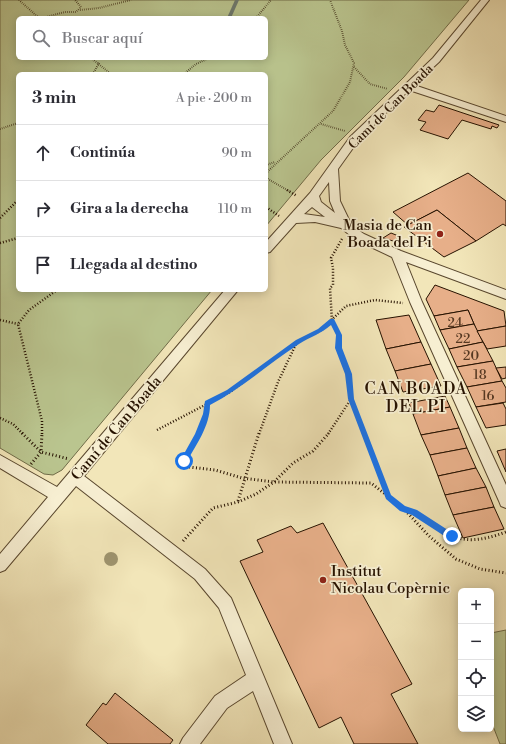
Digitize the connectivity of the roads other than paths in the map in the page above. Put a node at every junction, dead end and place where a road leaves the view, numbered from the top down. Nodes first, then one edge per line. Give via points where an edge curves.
1 (485, 0) edge
2 (407, 86) junction
3 (506, 120) edge
4 (334, 170) junction
5 (314, 196) junction
6 (335, 201) junction
7 (287, 219) junction
8 (346, 232) junction
9 (268, 246) edge
10 (398, 254) junction
11 (230, 292) edge
12 (506, 295) edge
13 (0, 461) edge
14 (75, 477) junction
15 (58, 495) junction
16 (506, 501) edge
17 (0, 565) edge
18 (255, 679) junction
19 (189, 744) edge
20 (283, 744) edge

1 - 2 street, Camí de Can Boada via 436,60
2 - 3 street
2 - 4 street, Camí de Can Boada via 354,139
4 - 5 street, Camí de Can Boada
4 - 6 street
5 - 6 street via 324,195
5 - 7 street, Camí de Can Boada
5 - 8 street via 316,204
6 - 8 street
7 - 8 street via 315,217
7 - 9 street, Camí de Can Boada
8 - 10 street
10 - 12 street
10 - 16 street via 416,302
11 - 14 street, Camí de Can Boada
13 - 15 street
14 - 15 street, Camí de Can Boada
14 - 18 street via 200,574 214,589 225,603
15 - 17 street, Camí de Can Boada
18 - 19 street via 221,702
18 - 20 street

